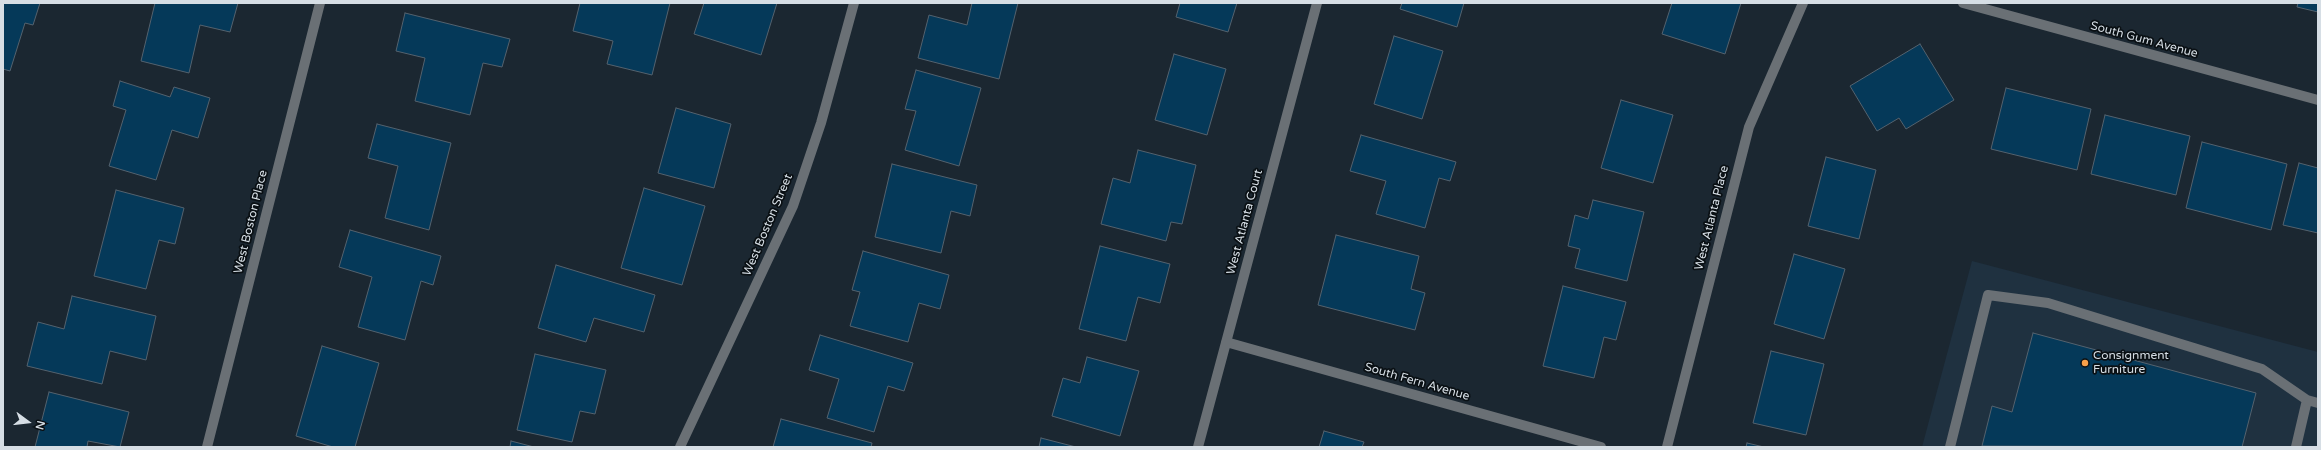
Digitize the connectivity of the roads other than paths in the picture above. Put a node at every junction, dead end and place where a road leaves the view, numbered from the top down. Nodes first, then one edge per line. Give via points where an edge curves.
1 (320, 3) edge
2 (854, 3) edge
3 (1316, 3) edge
4 (1803, 3) edge
5 (1963, 3) edge
6 (2318, 100) edge
7 (1226, 342) junction
8 (2307, 400) junction
9 (2318, 403) edge
10 (207, 447) edge
11 (680, 447) edge
12 (1198, 447) edge
13 (1601, 447) edge
14 (1667, 447) edge
15 (1950, 447) edge
16 (2296, 447) edge

1 - 10 street, West Boston Place
2 - 11 street, West Boston Street via 821,123 793,206
3 - 7 street, West Atlanta Court
4 - 14 street, West Atlanta Place via 1749,127
5 - 6 street, South Gum Avenue
7 - 12 street, West Atlanta Court
7 - 13 street, South Fern Avenue
8 - 9 street
8 - 15 street via 2262,369 2048,303 1988,295
8 - 16 street

